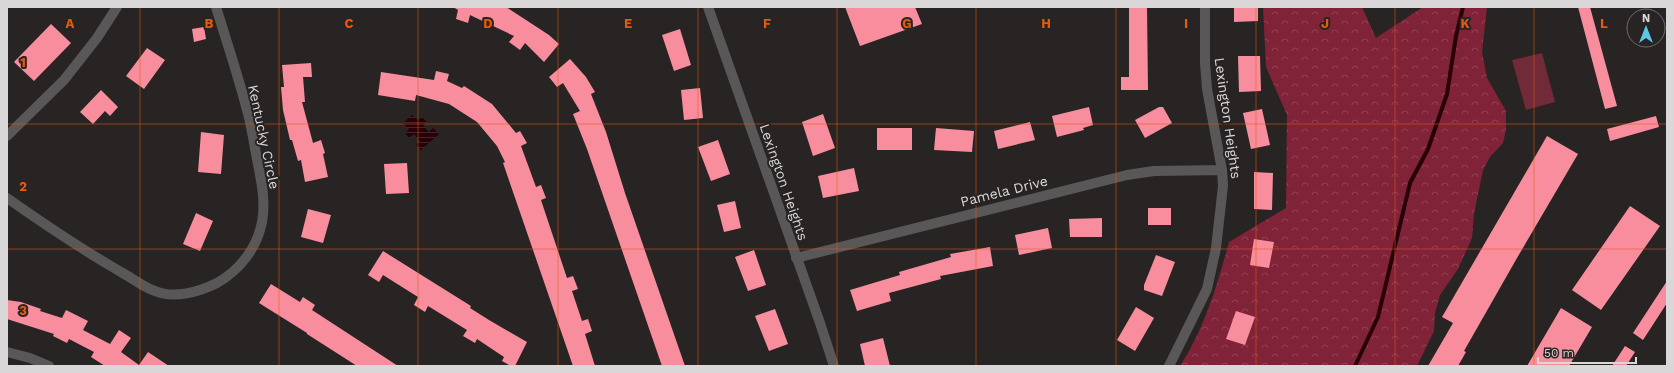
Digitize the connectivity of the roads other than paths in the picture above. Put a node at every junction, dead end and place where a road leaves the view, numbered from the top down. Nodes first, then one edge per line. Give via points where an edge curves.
1 (117, 7) edge
2 (216, 7) edge
3 (708, 7) edge
4 (1205, 7) edge
5 (7, 136) edge
6 (1222, 170) junction
7 (7, 198) edge
8 (796, 258) junction
9 (7, 352) edge
10 (49, 366) edge
11 (834, 366) edge
12 (1169, 366) edge

1 - 5 street via 97,38 64,80
2 - 7 street, Kentucky Circle via 248,114 263,199 258,238 248,256 232,273 212,285 190,293 165,294 155,291 104,262
3 - 8 street, Lexington Heights
4 - 6 street, Lexington Heights via 1207,89
6 - 8 street, Pamela Drive via 1154,171 1127,175
6 - 12 street, Lexington Heights via 1223,186 1216,248 1207,289
8 - 11 street, Lexington Heights
9 - 10 street

